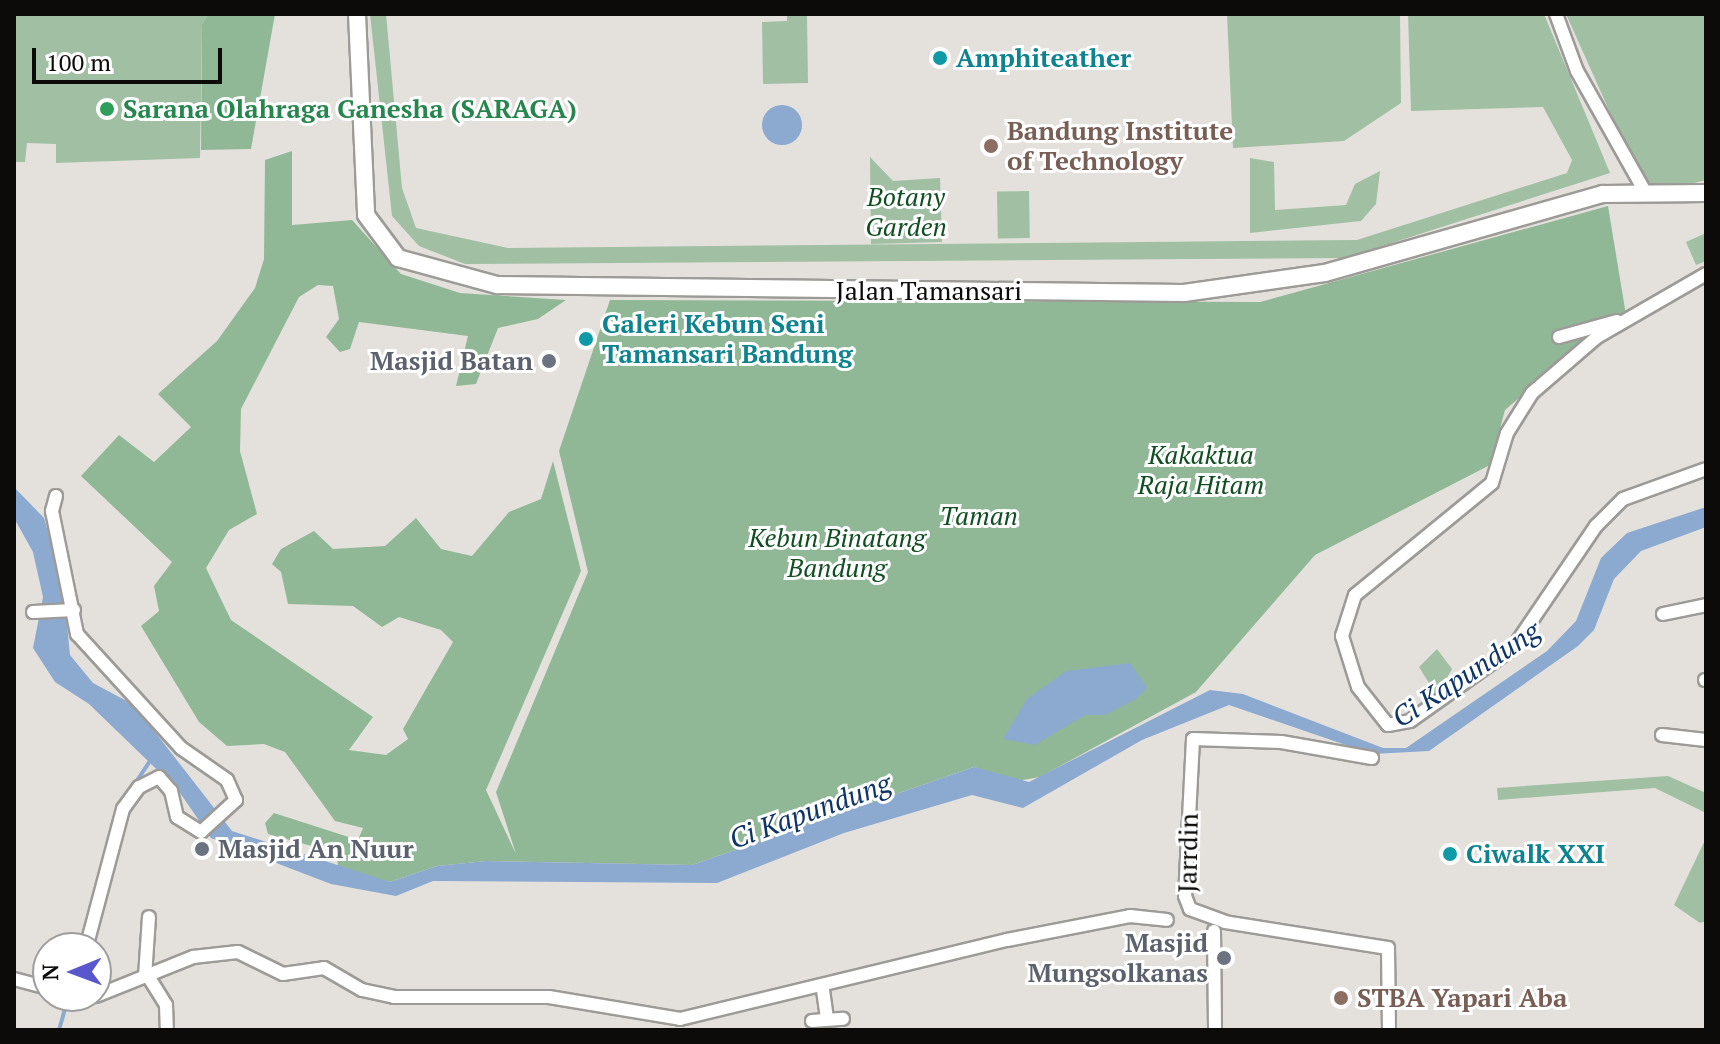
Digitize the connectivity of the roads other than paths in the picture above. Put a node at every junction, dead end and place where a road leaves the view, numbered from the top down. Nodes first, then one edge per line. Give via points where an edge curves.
1 (357, 14) edge
2 (1556, 14) edge
3 (1706, 193) edge
4 (1647, 195) junction
5 (1706, 274) edge
6 (1625, 320) junction
7 (1559, 337) dead end
8 (1706, 469) edge
9 (56, 496) dead end
10 (1706, 605) edge
11 (69, 610) junction
12 (34, 612) dead end
13 (1663, 614) dead end
14 (1662, 735) dead end
15 (1706, 740) edge
16 (1372, 758) dead end
17 (149, 917) dead end
18 (1167, 920) dead end
19 (1214, 931) dead end
20 (90, 932) edge
21 (148, 978) junction
22 (112, 988) edge
23 (823, 990) junction
24 (827, 1018) junction
25 (843, 1019) dead end
26 (812, 1021) dead end
27 (167, 1030) edge
28 (1215, 1030) edge
29 (1389, 1030) edge

1 - 4 main road, Jalan Tamansari via 366,215 398,258 447,277 497,285 1184,293 1325,273 1603,194
2 - 4 street via 1577,71
3 - 4 main road, Jalan Tamansari
5 - 6 street
6 - 7 street
6 - 8 street via 1597,337 1518,409 1492,483 1345,607 1350,672 1388,725 1410,721 1513,648 1585,541 1623,499
9 - 11 street via 52,511
10 - 13 street
11 - 12 street
11 - 20 street via 77,634 93,654 181,748 227,780 236,800 203,831 177,817 171,791 159,777 139,787 120,808
14 - 15 street
16 - 29 street, Jarrdin via 1281,742 1193,739 1185,896 1189,909 1225,922 1388,948
17 - 21 street
18 - 23 street via 1130,916 1007,940
19 - 28 street
21 - 22 street
21 - 23 street via 193,957 238,952 283,974 324,968 362,990 394,997 549,997 680,1019 748,998
21 - 27 street via 166,1005
23 - 24 street
24 - 25 street
24 - 26 street

